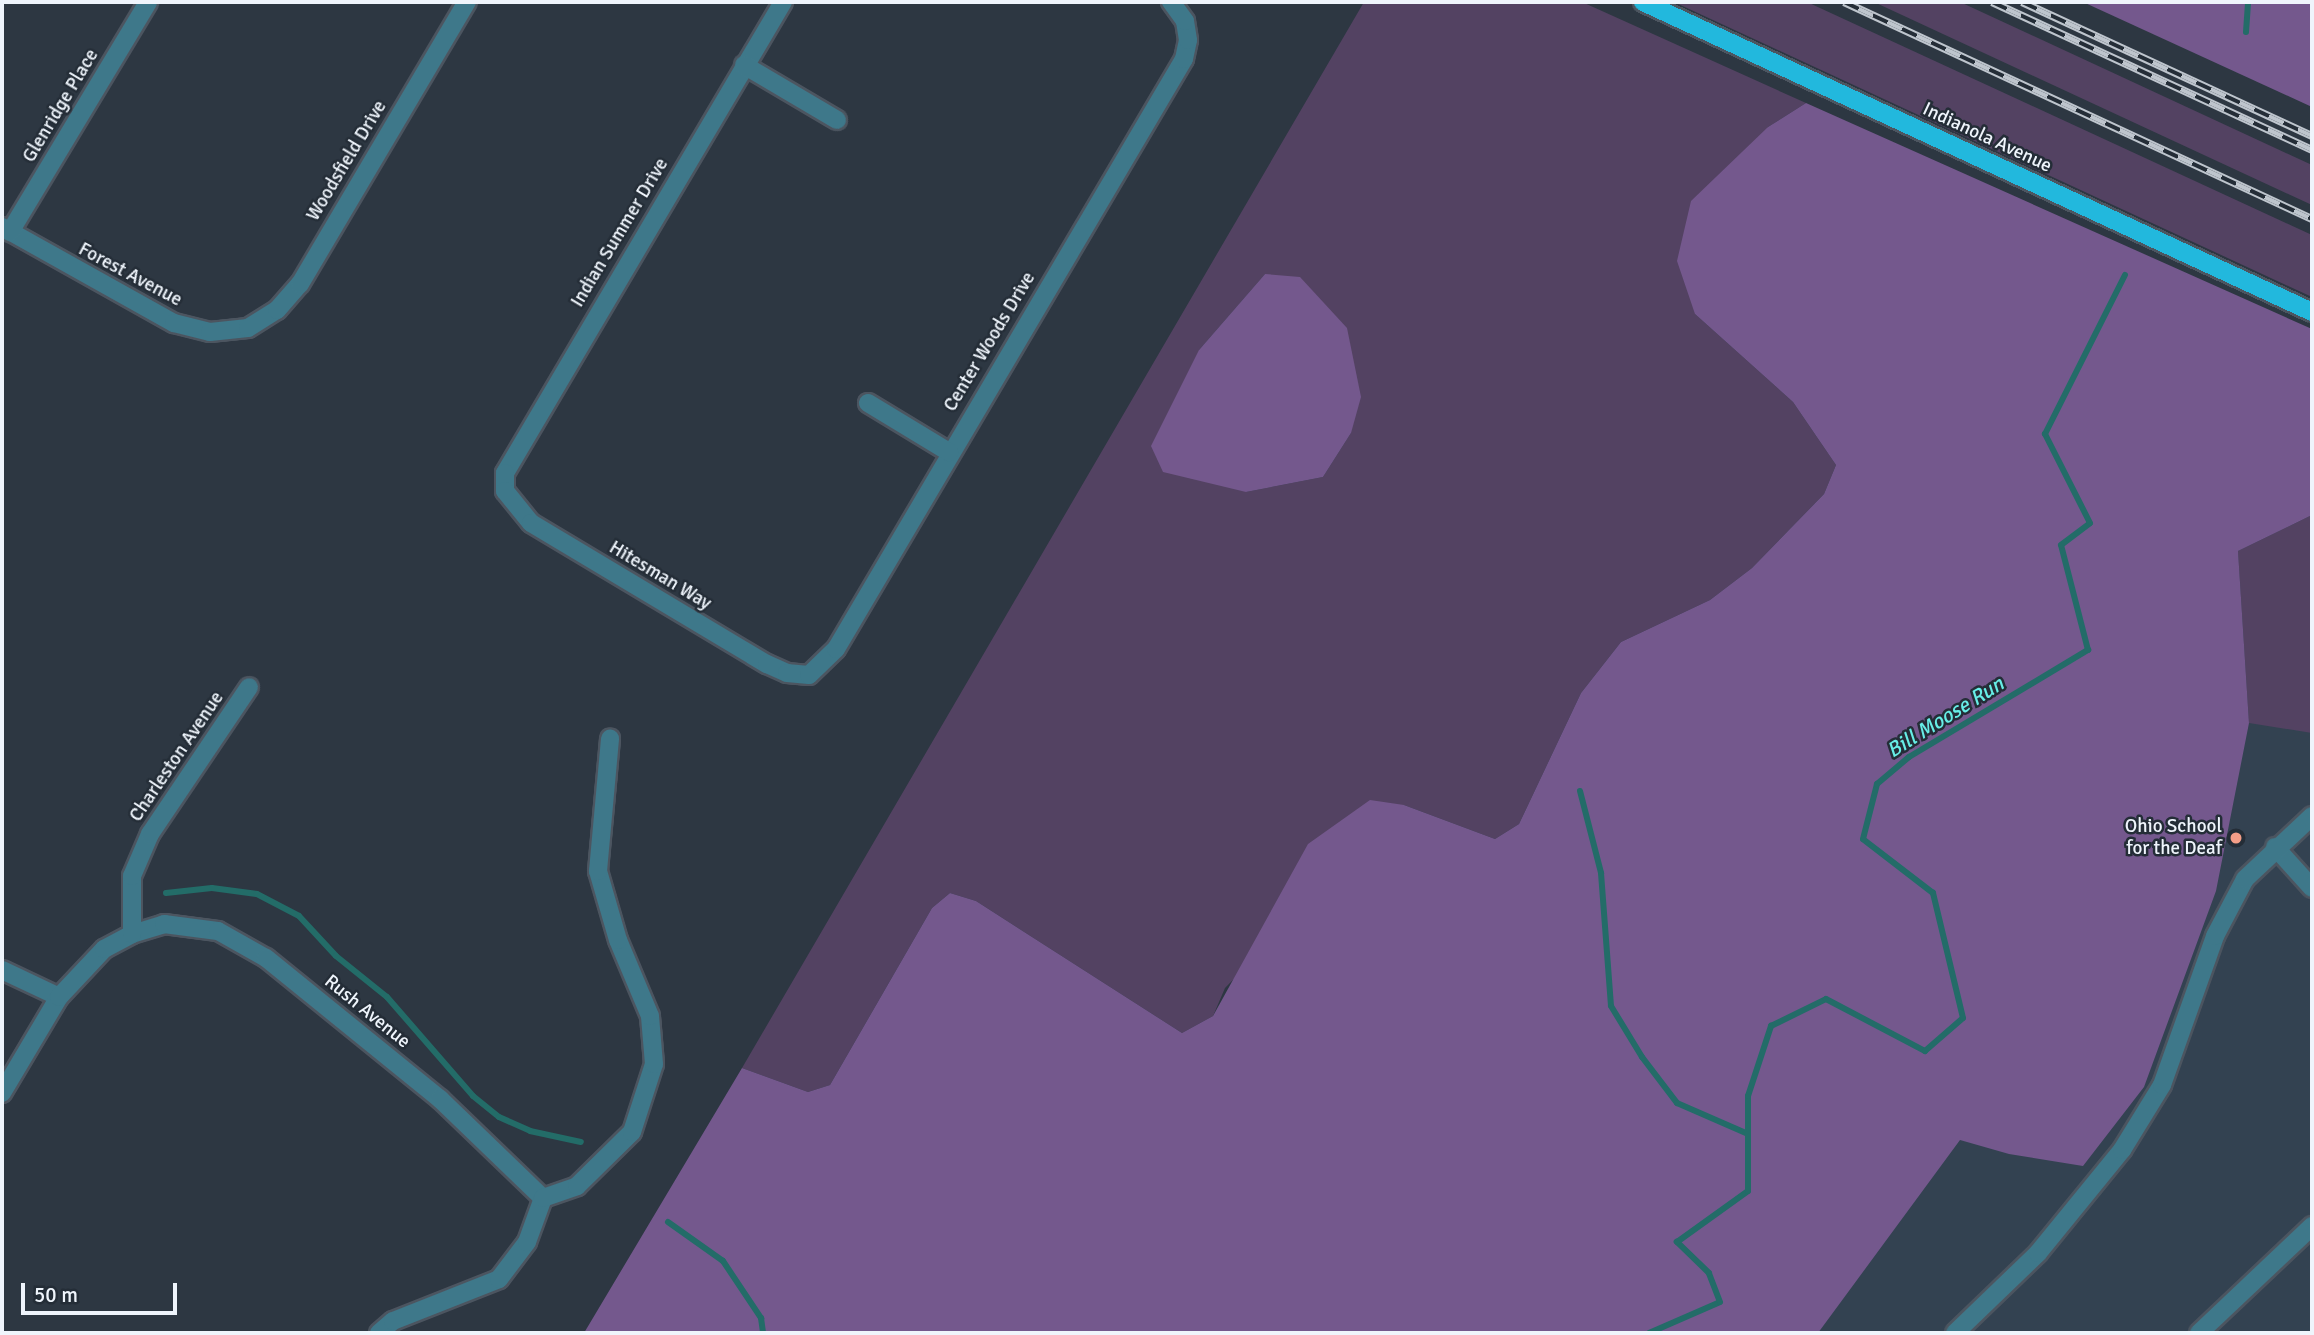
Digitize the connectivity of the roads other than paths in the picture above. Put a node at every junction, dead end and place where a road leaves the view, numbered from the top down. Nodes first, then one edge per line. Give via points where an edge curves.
1 (148, 2) edge
2 (467, 2) edge
3 (783, 2) edge
4 (1171, 2) edge
5 (1643, 2) edge
6 (744, 65) junction
7 (837, 120) dead end
8 (6, 230) edge
9 (2312, 312) edge
10 (248, 328) joint
11 (867, 403) dead end
12 (949, 452) junction
13 (505, 491) joint
14 (808, 675) joint
15 (249, 687) dead end
16 (610, 739) dead end
17 (2312, 816) edge
18 (2275, 847) junction
19 (2312, 888) edge
20 (132, 934) junction
21 (2, 970) edge
22 (59, 997) junction
23 (2, 1093) edge
24 (543, 1199) junction
25 (2312, 1226) edge
26 (379, 1333) edge
27 (1955, 1333) edge
28 (2199, 1333) edge

1 - 8 street, Glenridge Place
2 - 10 street, Woodsfield Drive via 300,284 277,310
3 - 6 street, Indian Summer Drive
4 - 12 street, Center Woods Drive via 1185,21 1184,59
5 - 9 main road, Indianola Avenue
6 - 7 street
6 - 13 street, Indian Summer Drive via 511,456
8 - 10 street, Forest Avenue via 174,323 210,331
11 - 12 street
12 - 14 street, Center Woods Drive via 836,649
13 - 14 street, Hitesman Way via 531,523 767,664 787,673
15 - 20 street, Charleston Avenue via 150,834 132,876
16 - 24 street via 598,872 618,940 650,1016 654,1064 632,1132 577,1186
17 - 18 street
18 - 19 street
18 - 27 street via 2245,879 2215,936 2162,1085 2122,1150 2038,1253
20 - 22 street via 104,949
20 - 24 street, Rush Avenue via 164,924 218,931 266,958 440,1099
21 - 22 street
22 - 23 street
24 - 26 street via 527,1242 499,1279 393,1321
25 - 28 street

